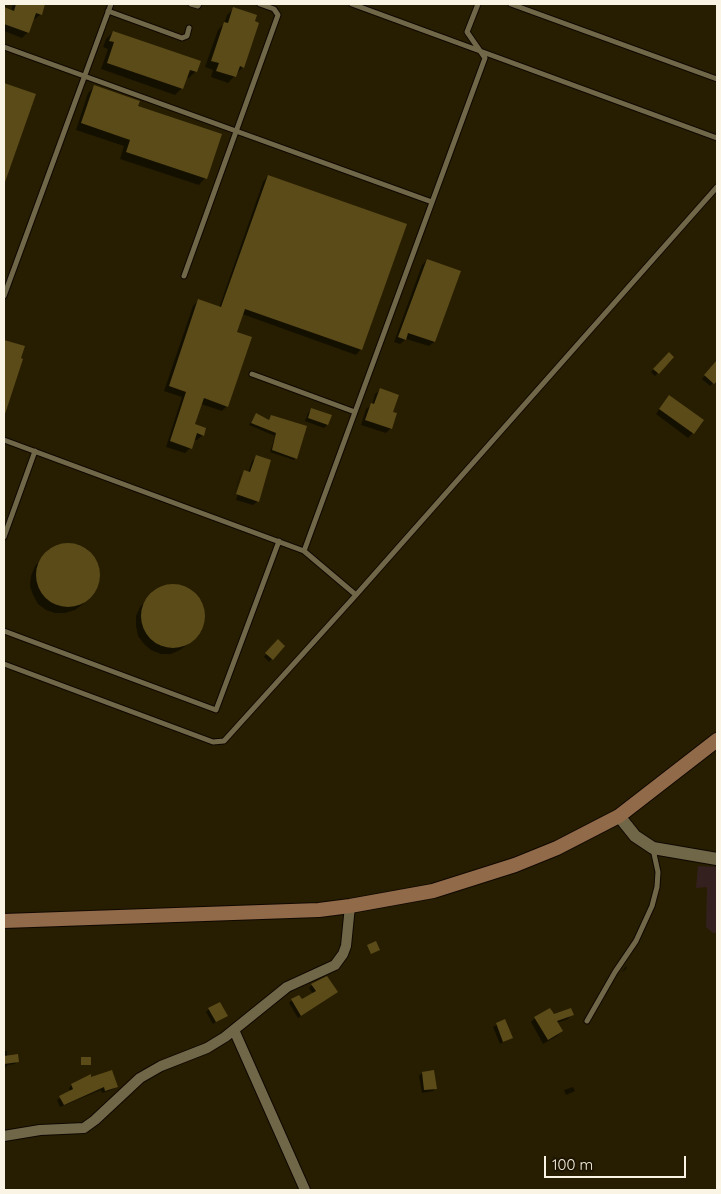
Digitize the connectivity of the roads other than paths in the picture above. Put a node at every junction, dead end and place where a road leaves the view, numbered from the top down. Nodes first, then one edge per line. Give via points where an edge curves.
1 (111, 4) edge
2 (191, 4) edge
3 (199, 4) edge
4 (260, 4) edge
5 (352, 4) edge
6 (478, 4) edge
7 (511, 4) edge
8 (108, 11) junction
9 (189, 28) dead end
10 (4, 47) edge
11 (480, 51) junction
12 (84, 76) junction
13 (717, 79) edge
14 (237, 131) junction
15 (717, 138) edge
16 (717, 187) edge
17 (432, 202) junction
18 (184, 276) dead end
19 (6, 283) edge
20 (4, 296) edge
21 (252, 374) dead end
22 (356, 412) junction
23 (4, 440) edge
24 (34, 451) junction
25 (4, 537) edge
26 (279, 541) junction
27 (304, 551) junction
28 (356, 595) junction
29 (4, 631) edge
30 (4, 664) edge
31 (717, 740) edge
32 (619, 816) junction
33 (652, 848) junction
34 (717, 859) edge
35 (350, 906) junction
36 (4, 921) edge
37 (587, 1020) dead end
38 (234, 1030) junction
39 (4, 1136) edge
40 (306, 1190) edge

1 - 8 lane
2 - 3 lane
4 - 14 lane via 274,9 278,15
5 - 11 lane
6 - 11 lane via 467,32
7 - 13 lane
8 - 9 lane via 182,38 187,36
8 - 12 lane
10 - 12 lane
11 - 15 lane
11 - 17 lane via 485,58
12 - 14 lane
12 - 19 lane
14 - 17 lane
14 - 18 lane
16 - 28 lane
17 - 22 lane
19 - 20 lane
21 - 22 lane
22 - 27 lane
23 - 24 lane
24 - 25 lane
24 - 26 lane
26 - 27 lane
26 - 29 lane via 216,710
27 - 28 lane
28 - 30 lane via 219,743
31 - 32 main road
32 - 33 street via 635,836
32 - 35 main road via 557,848 514,865 433,891
33 - 34 street
33 - 37 lane via 658,872 652,906 636,941
35 - 36 main road
35 - 38 street via 346,946 335,965 287,987
38 - 39 street via 207,1048 140,1078 84,1128
38 - 40 street

